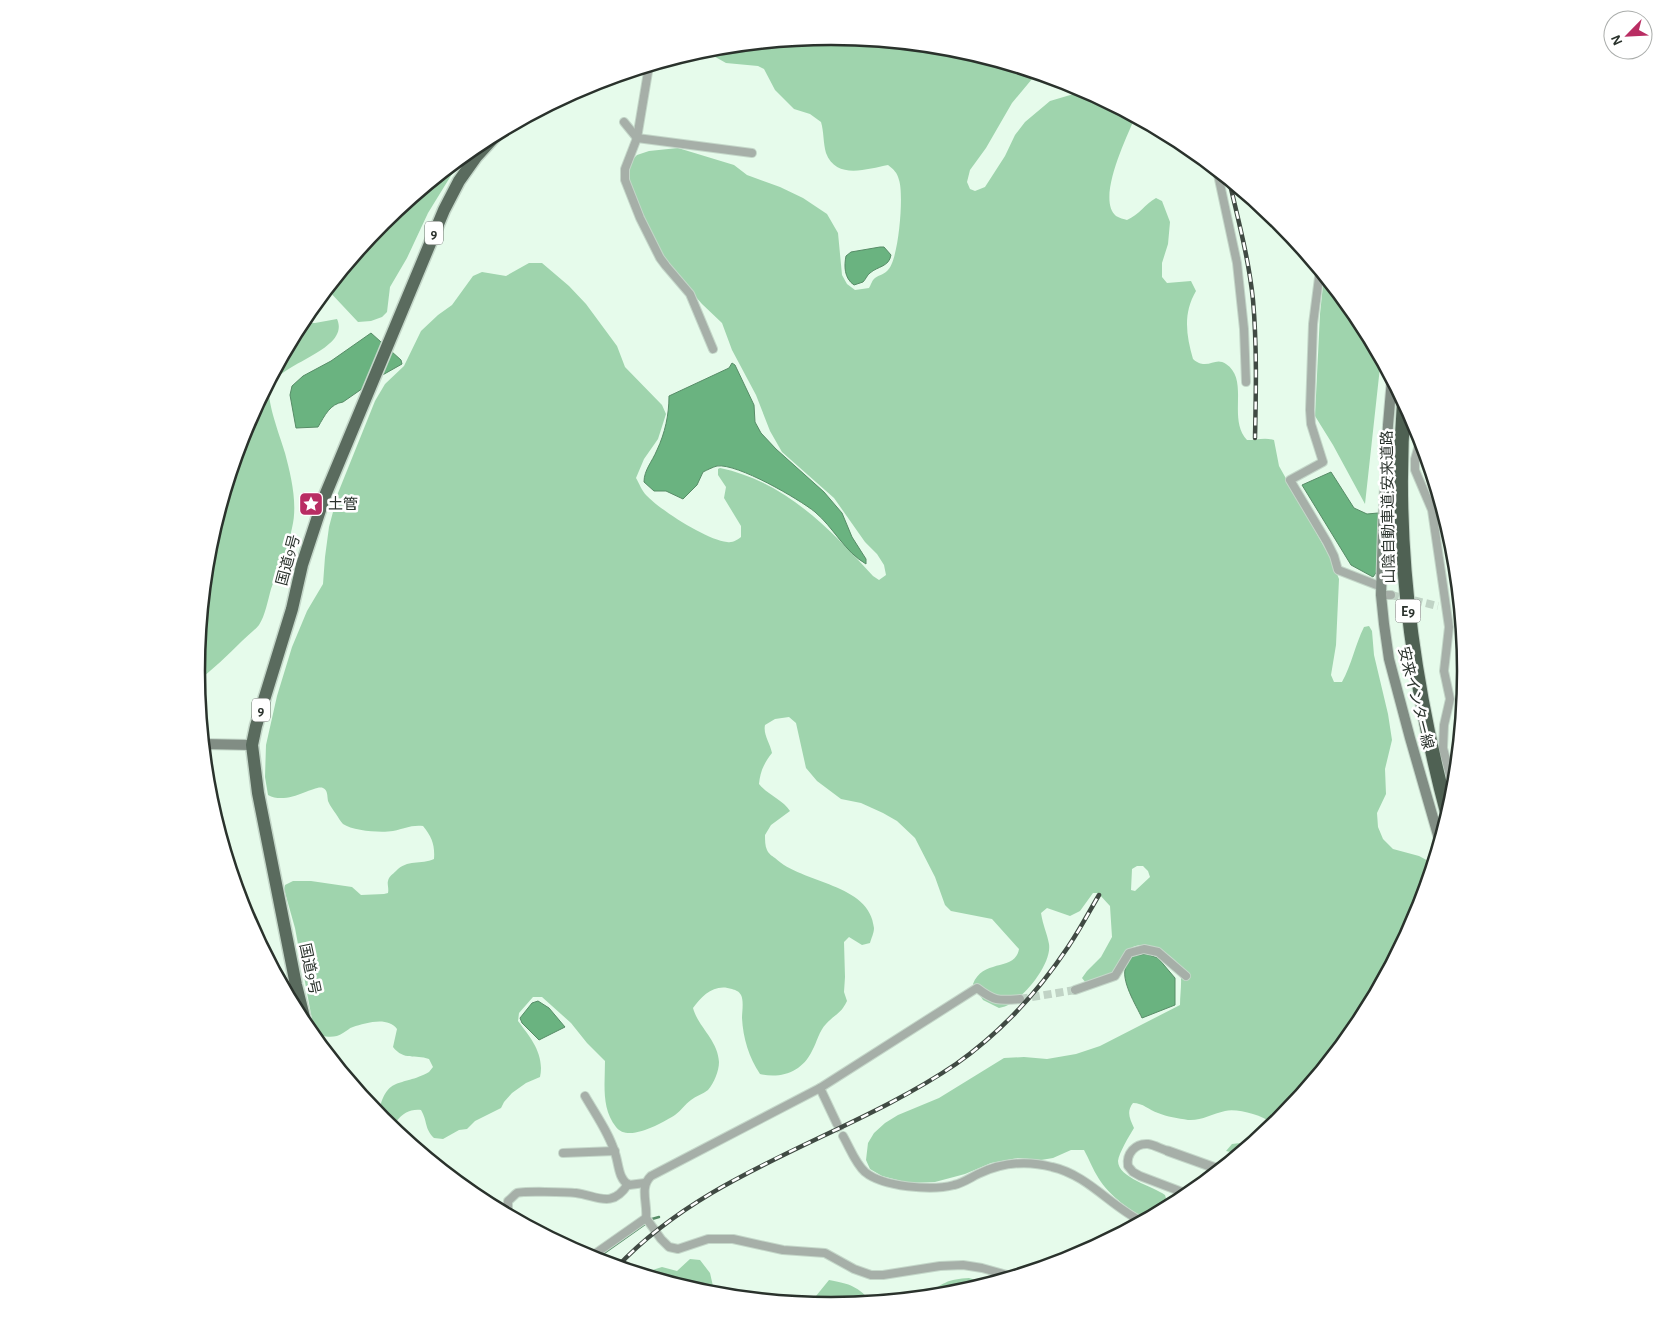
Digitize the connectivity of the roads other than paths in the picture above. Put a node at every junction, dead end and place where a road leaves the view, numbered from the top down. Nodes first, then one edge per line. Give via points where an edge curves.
1 (648, 72) edge
2 (624, 122) dead end
3 (637, 138) junction
4 (752, 153) dead end
5 (470, 160) edge
6 (1219, 179) edge
7 (1319, 278) edge
8 (713, 349) dead end
9 (1246, 382) dead end
10 (1391, 390) edge
11 (1404, 418) edge
12 (1418, 452) edge
13 (1385, 593) junction
14 (1438, 606) tunnel mouth
15 (1447, 608) junction
16 (209, 744) edge
17 (252, 745) junction
18 (1449, 775) edge
19 (1444, 801) edge
20 (1437, 833) edge
21 (1186, 976) dead end
22 (1075, 990) tunnel mouth
23 (1020, 998) tunnel mouth
24 (301, 1003) edge
25 (820, 1088) junction
26 (585, 1096) dead end
27 (837, 1124) tunnel mouth
28 (843, 1136) tunnel mouth
29 (615, 1151) junction
30 (1168, 1151) joint
31 (563, 1153) dead end
32 (1215, 1168) edge
33 (628, 1184) junction
34 (645, 1184) junction
35 (1181, 1191) edge
36 (508, 1208) edge
37 (646, 1218) junction
38 (1137, 1218) edge
39 (597, 1252) edge
40 (1004, 1274) edge

1 - 3 street
2 - 3 street
3 - 4 street
3 - 8 street via 625,168 627,187 660,258 690,294
5 - 17 highway, 国道9号 / 9 via 444,210 324,498
6 - 9 street via 1237,263
7 - 13 street via 1313,317 1310,410 1323,462 1290,480 1327,542 1338,570
10 - 13 main road, 安来インター線
11 - 19 highway, 山陰自動車道;安来道路 / E9 via 1406,594 1424,712
12 - 15 street via 1415,470 1432,510
13 - 20 main road, 安来インター線 via 1389,659
14 - 15 street
15 - 18 street via 1449,627 1444,670 1450,699 1443,748
16 - 17 main road
17 - 24 highway, 国道9号 / 9 via 258,793
21 - 22 street via 1158,952 1144,949 1129,954 1115,976
23 - 25 street via 1003,1001 990,998 977,988
25 - 27 street
25 - 34 street via 651,1176
26 - 29 street
28 - 38 street via 866,1172 894,1183 928,1189 957,1184 1003,1164 1052,1166 1091,1185
29 - 31 street
29 - 33 street via 621,1176
30 - 32 street
30 - 35 street via 1153,1145 1139,1145 1129,1154 1128,1166 1140,1176
33 - 34 street
33 - 36 street via 620,1195 610,1199 568,1193 520,1192 508,1201
34 - 37 street
37 - 39 street
37 - 40 street via 669,1247 678,1249 708,1239 733,1239 784,1250 825,1253 854,1269 871,1274 963,1265

